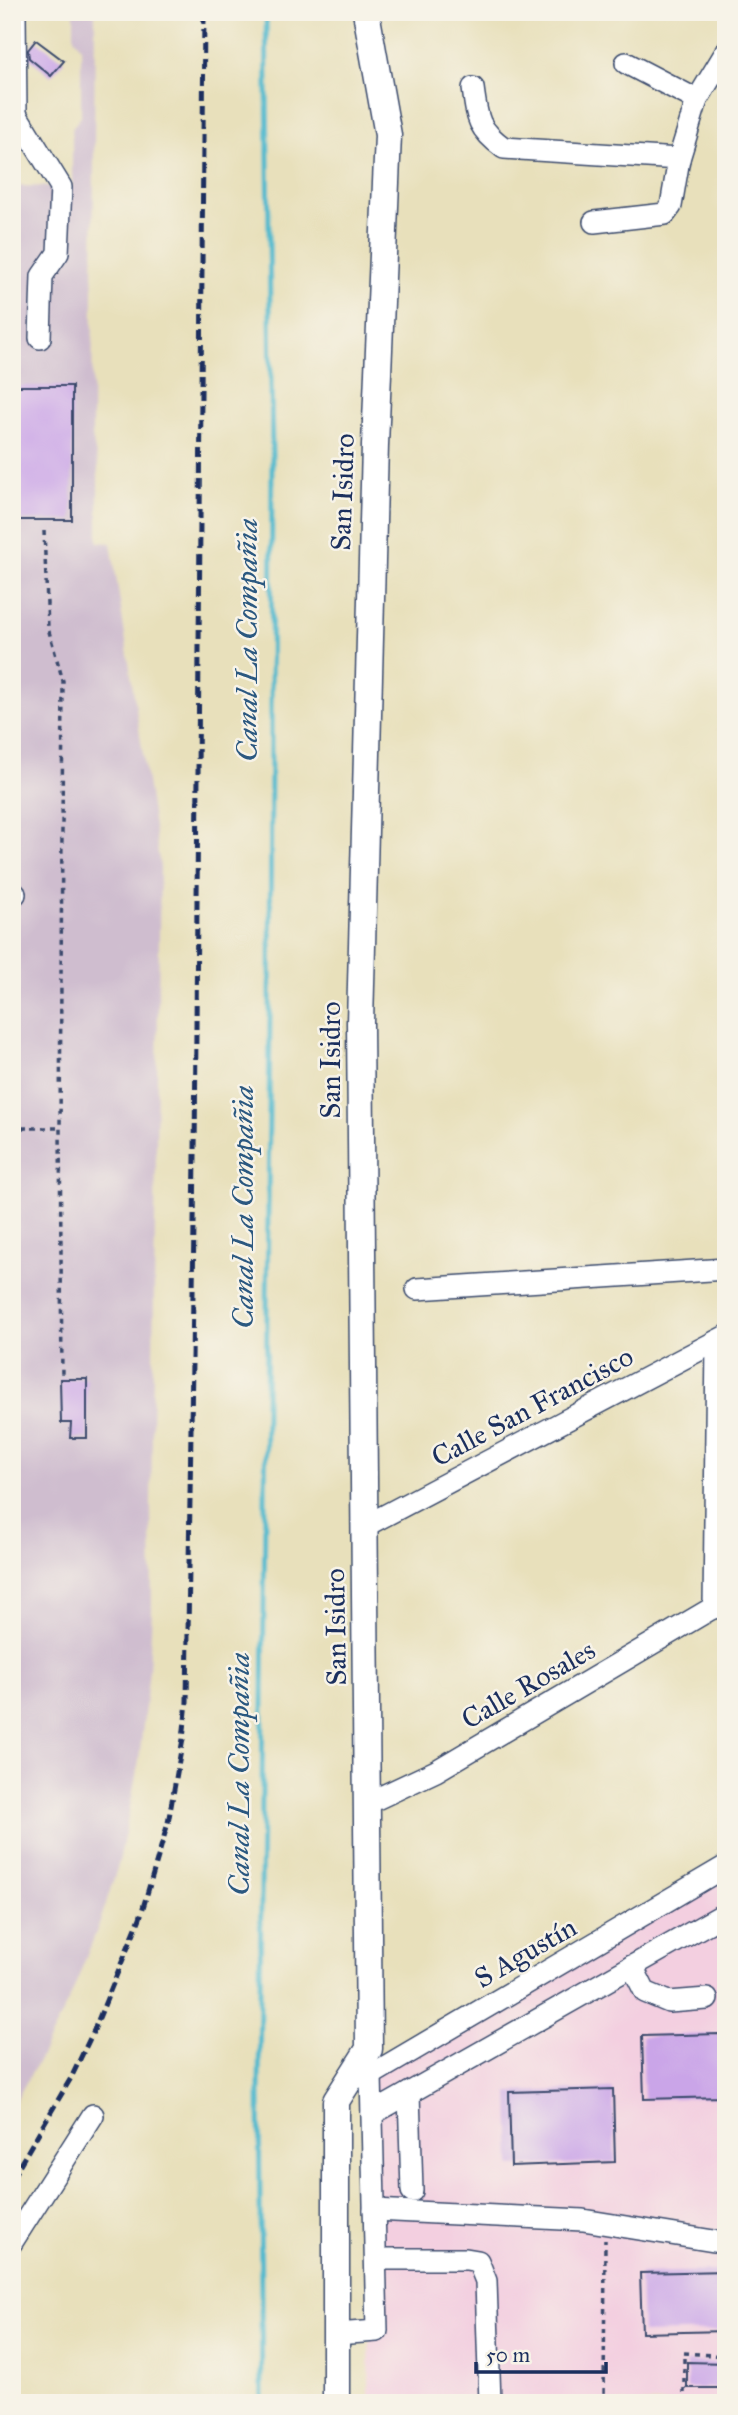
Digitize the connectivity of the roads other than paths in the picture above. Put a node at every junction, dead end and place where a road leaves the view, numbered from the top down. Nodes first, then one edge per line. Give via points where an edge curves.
1 (15, 12) edge
2 (366, 12) edge
3 (726, 52) edge
4 (625, 63) dead end
5 (474, 88) dead end
6 (697, 100) junction
7 (679, 159) junction
8 (594, 222) dead end
9 (40, 338) dead end
10 (726, 1269) edge
11 (417, 1289) dead end
12 (721, 1338) edge
13 (365, 1526) junction
14 (720, 1604) edge
15 (368, 1803) junction
16 (726, 1866) edge
17 (726, 1913) edge
18 (632, 1966) junction
19 (707, 1999) dead end
20 (352, 2085) junction
21 (409, 2093) junction
22 (372, 2114) junction
23 (93, 2115) dead end
24 (336, 2165) junction
25 (373, 2165) junction
26 (412, 2191) dead end
27 (374, 2210) junction
28 (12, 2242) edge
29 (726, 2243) edge
30 (376, 2259) junction
31 (336, 2334) junction
32 (336, 2403) edge
33 (489, 2403) edge

1 - 9 street via 16,114 61,187 58,253 42,276
2 - 13 main road, San Isidro via 388,135 374,445 360,1023
3 - 6 street
4 - 6 street
5 - 7 street via 476,113 486,135 504,148
6 - 7 street
7 - 8 street via 671,206 664,214
10 - 11 street
12 - 13 street, Calle San Francisco
12 - 14 street
13 - 15 main road, San Isidro
14 - 15 street, Calle Rosales via 436,1771
15 - 20 main road, San Isidro via 369,2049
16 - 20 street, S Agustín
17 - 18 street
18 - 19 street via 645,1992 669,2002
18 - 21 street
20 - 22 street
20 - 24 main road
21 - 22 street
21 - 26 street
22 - 25 street
23 - 28 street
24 - 25 street
24 - 31 main road
25 - 27 street
27 - 29 street via 583,2220
27 - 30 street
30 - 31 street via 377,2331
30 - 33 street via 478,2261 486,2281
31 - 32 main road

